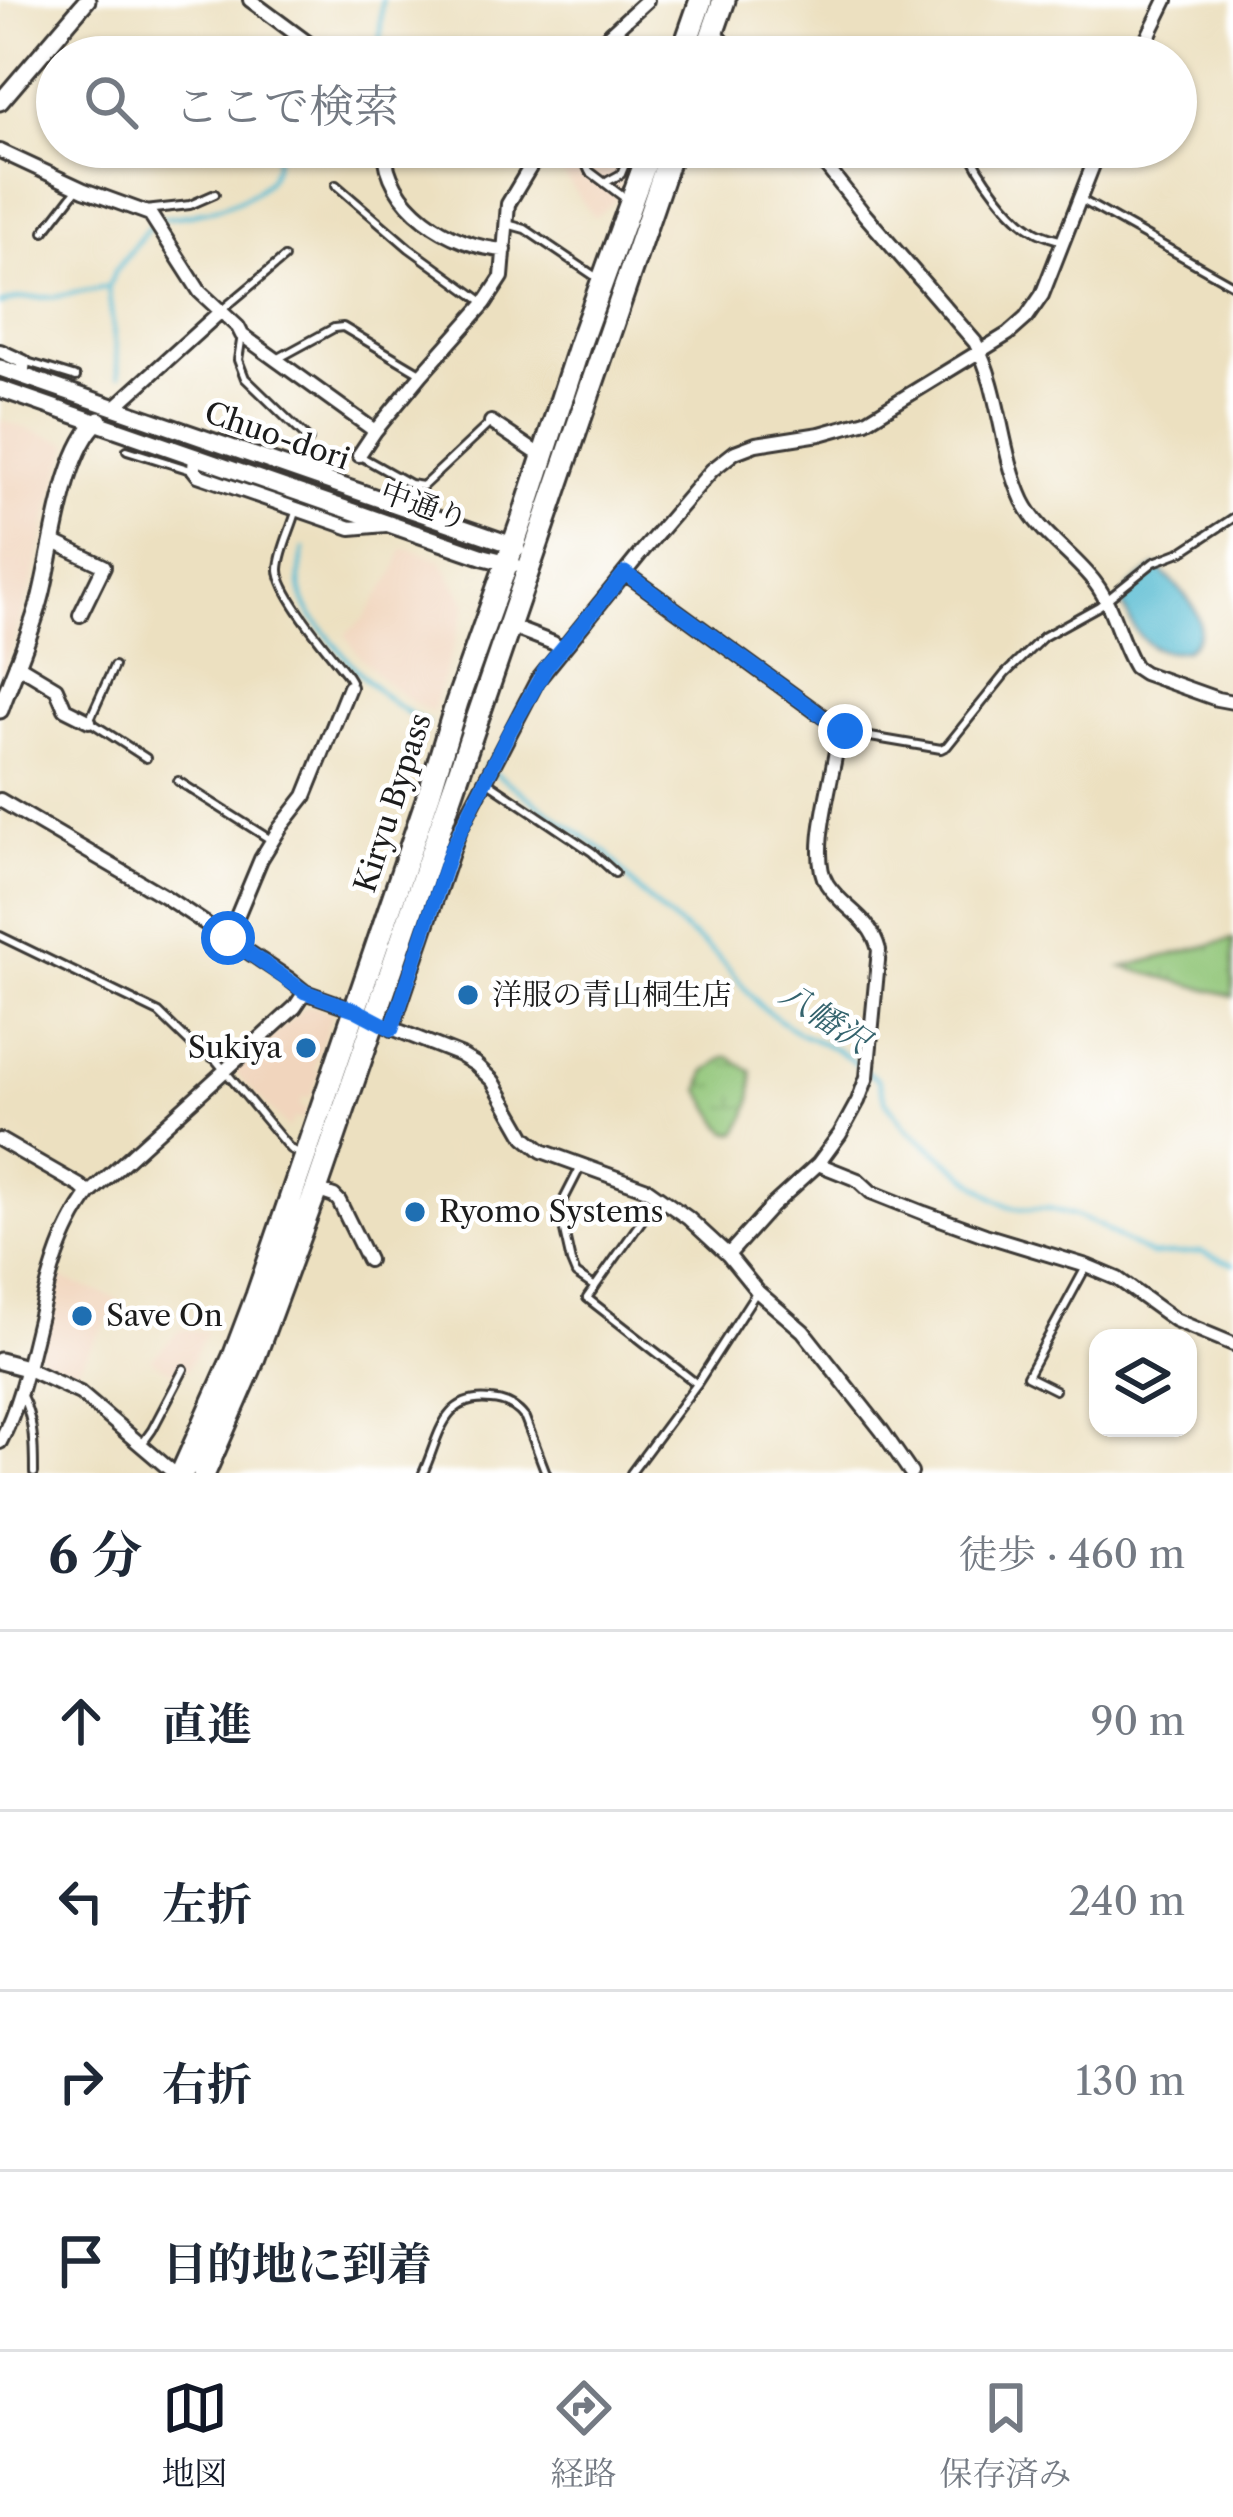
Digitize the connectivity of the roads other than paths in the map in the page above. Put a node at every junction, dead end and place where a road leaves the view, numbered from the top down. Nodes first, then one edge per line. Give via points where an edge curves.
1 (87, 0) edge
2 (647, 0) edge
3 (724, 0) edge
4 (1166, 0) edge
5 (258, 2) edge
6 (696, 3) edge
7 (714, 31) junction
8 (56, 36) edge
9 (297, 36) edge
10 (614, 36) edge
11 (687, 36) edge
12 (712, 36) edge
13 (718, 36) edge
14 (1148, 36) edge
15 (36, 60) edge
16 (0, 102) edge
17 (0, 152) edge
18 (387, 168) edge
19 (530, 168) edge
20 (588, 168) edge
21 (623, 168) edge
22 (644, 168) edge
23 (666, 168) edge
24 (828, 168) edge
25 (979, 168) edge
26 (1092, 168) edge
27 (606, 182) junction
28 (336, 185) dead end
29 (78, 188) junction
30 (215, 194) dead end
31 (622, 196) dead end
32 (1080, 199) junction
33 (142, 210) junction
34 (507, 224) junction
35 (44, 232) dead end
36 (1063, 241) junction
37 (506, 250) junction
38 (284, 258) dead end
39 (604, 280) junction
40 (1233, 285) edge
41 (485, 303) junction
42 (220, 311) junction
43 (242, 334) junction
44 (0, 350) edge
45 (980, 351) junction
46 (276, 360) junction
47 (0, 368) edge
48 (23, 369) junction
49 (422, 374) junction
50 (76, 377) dead end
51 (0, 389) edge
52 (114, 408) junction
53 (491, 422) joint
54 (96, 423) junction
55 (375, 431) junction
56 (309, 440) dead end
57 (127, 450) dead end
58 (544, 454) junction
59 (359, 455) joint
60 (194, 463) junction
61 (297, 509) junction
62 (1233, 518) edge
63 (393, 523) junction
64 (54, 542) junction
65 (510, 555) junction
66 (531, 563) junction
67 (625, 573) junction
68 (1106, 600) junction
69 (80, 615) dead end
70 (508, 626) junction
71 (561, 649) junction
72 (16, 664) junction
73 (114, 666) dead end
74 (349, 687) joint
75 (1233, 702) edge
76 (0, 710) edge
77 (89, 722) junction
78 (836, 731) junction
79 (146, 758) dead end
80 (489, 774) junction
81 (178, 781) dead end
82 (0, 800) edge
83 (272, 840) junction
84 (615, 873) dead end
85 (0, 936) edge
86 (228, 938) junction
87 (305, 992) junction
88 (374, 1020) junction
89 (224, 1070) junction
90 (0, 1139) edge
91 (305, 1156) junction
92 (818, 1164) junction
93 (581, 1166) junction
94 (316, 1190) junction
95 (89, 1195) junction
96 (659, 1196) junction
97 (728, 1255) junction
98 (368, 1260) dead end
99 (1087, 1266) junction
100 (595, 1287) junction
101 (758, 1292) junction
102 (1233, 1344) edge
103 (0, 1361) edge
104 (26, 1368) junction
105 (184, 1369) dead end
106 (697, 1384) junction
107 (1055, 1390) dead end
108 (21, 1393) junction
109 (0, 1442) edge
110 (142, 1444) junction
111 (187, 1469) edge
112 (34, 1473) edge
113 (424, 1473) edge
114 (546, 1473) edge
115 (631, 1473) edge
116 (911, 1473) edge

1 - 8 street
2 - 10 street
3 - 7 highway
4 - 14 street
5 - 9 street
6 - 7 street
6 - 11 highway
7 - 12 highway
7 - 13 street
15 - 16 street
17 - 29 street
18 - 37 street via 417,213 463,240
19 - 34 street via 508,204
20 - 27 lane
21 - 27 lane
22 - 39 highway, Kiryu Bypass
23 - 66 highway, Kiryu Bypass
24 - 45 street
25 - 36 lane via 1030,229
26 - 32 street
27 - 31 lane
28 - 41 lane
29 - 33 street
29 - 35 lane
30 - 33 lane
32 - 36 street
32 - 40 lane
33 - 42 street
34 - 37 street
34 - 39 lane
36 - 45 street via 1035,307
37 - 41 street via 502,277
38 - 42 lane
39 - 58 highway, Kiryu Bypass
41 - 49 street
42 - 43 street
42 - 52 street
43 - 46 street
43 - 56 lane via 245,378
44 - 48 street
45 - 67 street via 866,421 735,452
45 - 68 street via 1024,503
46 - 49 lane via 343,327
46 - 55 street
47 - 48 street, Chuo-dori
48 - 50 lane
48 - 52 street, Chuo-dori
49 - 55 street
51 - 54 street, 中通り
52 - 54 street
52 - 65 street, Chuo-dori
53 - 58 street
53 - 59 lane via 423,486
54 - 60 street, 中通り
54 - 64 street via 82,440
55 - 59 street
57 - 60 lane
58 - 65 highway, Kiryu Bypass
60 - 61 street via 198,475
60 - 63 street, 中通り
61 - 63 street via 351,528
61 - 74 lane via 280,581
62 - 68 lane
63 - 65 street, 中通り
64 - 69 street via 104,566
64 - 72 street
65 - 66 street, Chuo-dori
65 - 88 highway, Kiryu Bypass
66 - 70 highway, Kiryu Bypass
67 - 71 street
67 - 78 street
68 - 75 street via 1135,667
68 - 78 lane via 1031,648 941,749
70 - 71 street
70 - 88 highway, Kiryu Bypass
71 - 80 street
72 - 76 street
72 - 77 street via 56,688 65,709
73 - 77 lane
74 - 83 street via 301,803
77 - 79 lane
78 - 92 street via 820,859 828,885 866,923 879,950 868,1070
80 - 84 lane
80 - 88 street
81 - 83 lane
82 - 86 street
83 - 86 street
85 - 89 lane via 148,1005
86 - 87 street
87 - 88 street
87 - 89 street
88 - 91 highway, Kiryu Bypass
88 - 93 street via 475,1064 532,1144
88 - 94 highway, Kiryu Bypass
89 - 91 lane via 290,1149
89 - 95 street
90 - 95 street
91 - 111 highway, Kiryu Bypass
92 - 97 street
92 - 99 street via 924,1213
93 - 96 street
93 - 100 lane via 559,1209 576,1274
94 - 98 street via 339,1201
94 - 111 highway, Kiryu Bypass via 250,1368
95 - 104 street via 58,1255
96 - 97 street
96 - 100 lane
97 - 101 street
99 - 102 street via 1175,1320
99 - 107 lane via 1027,1376
100 - 106 lane via 587,1298
101 - 106 lane
101 - 116 street via 803,1331
103 - 104 street
104 - 108 street
104 - 110 street via 80,1393
105 - 110 lane
106 - 115 lane
108 - 109 street
108 - 112 lane
110 - 111 street
113 - 114 lane via 443,1421 481,1399 519,1410

